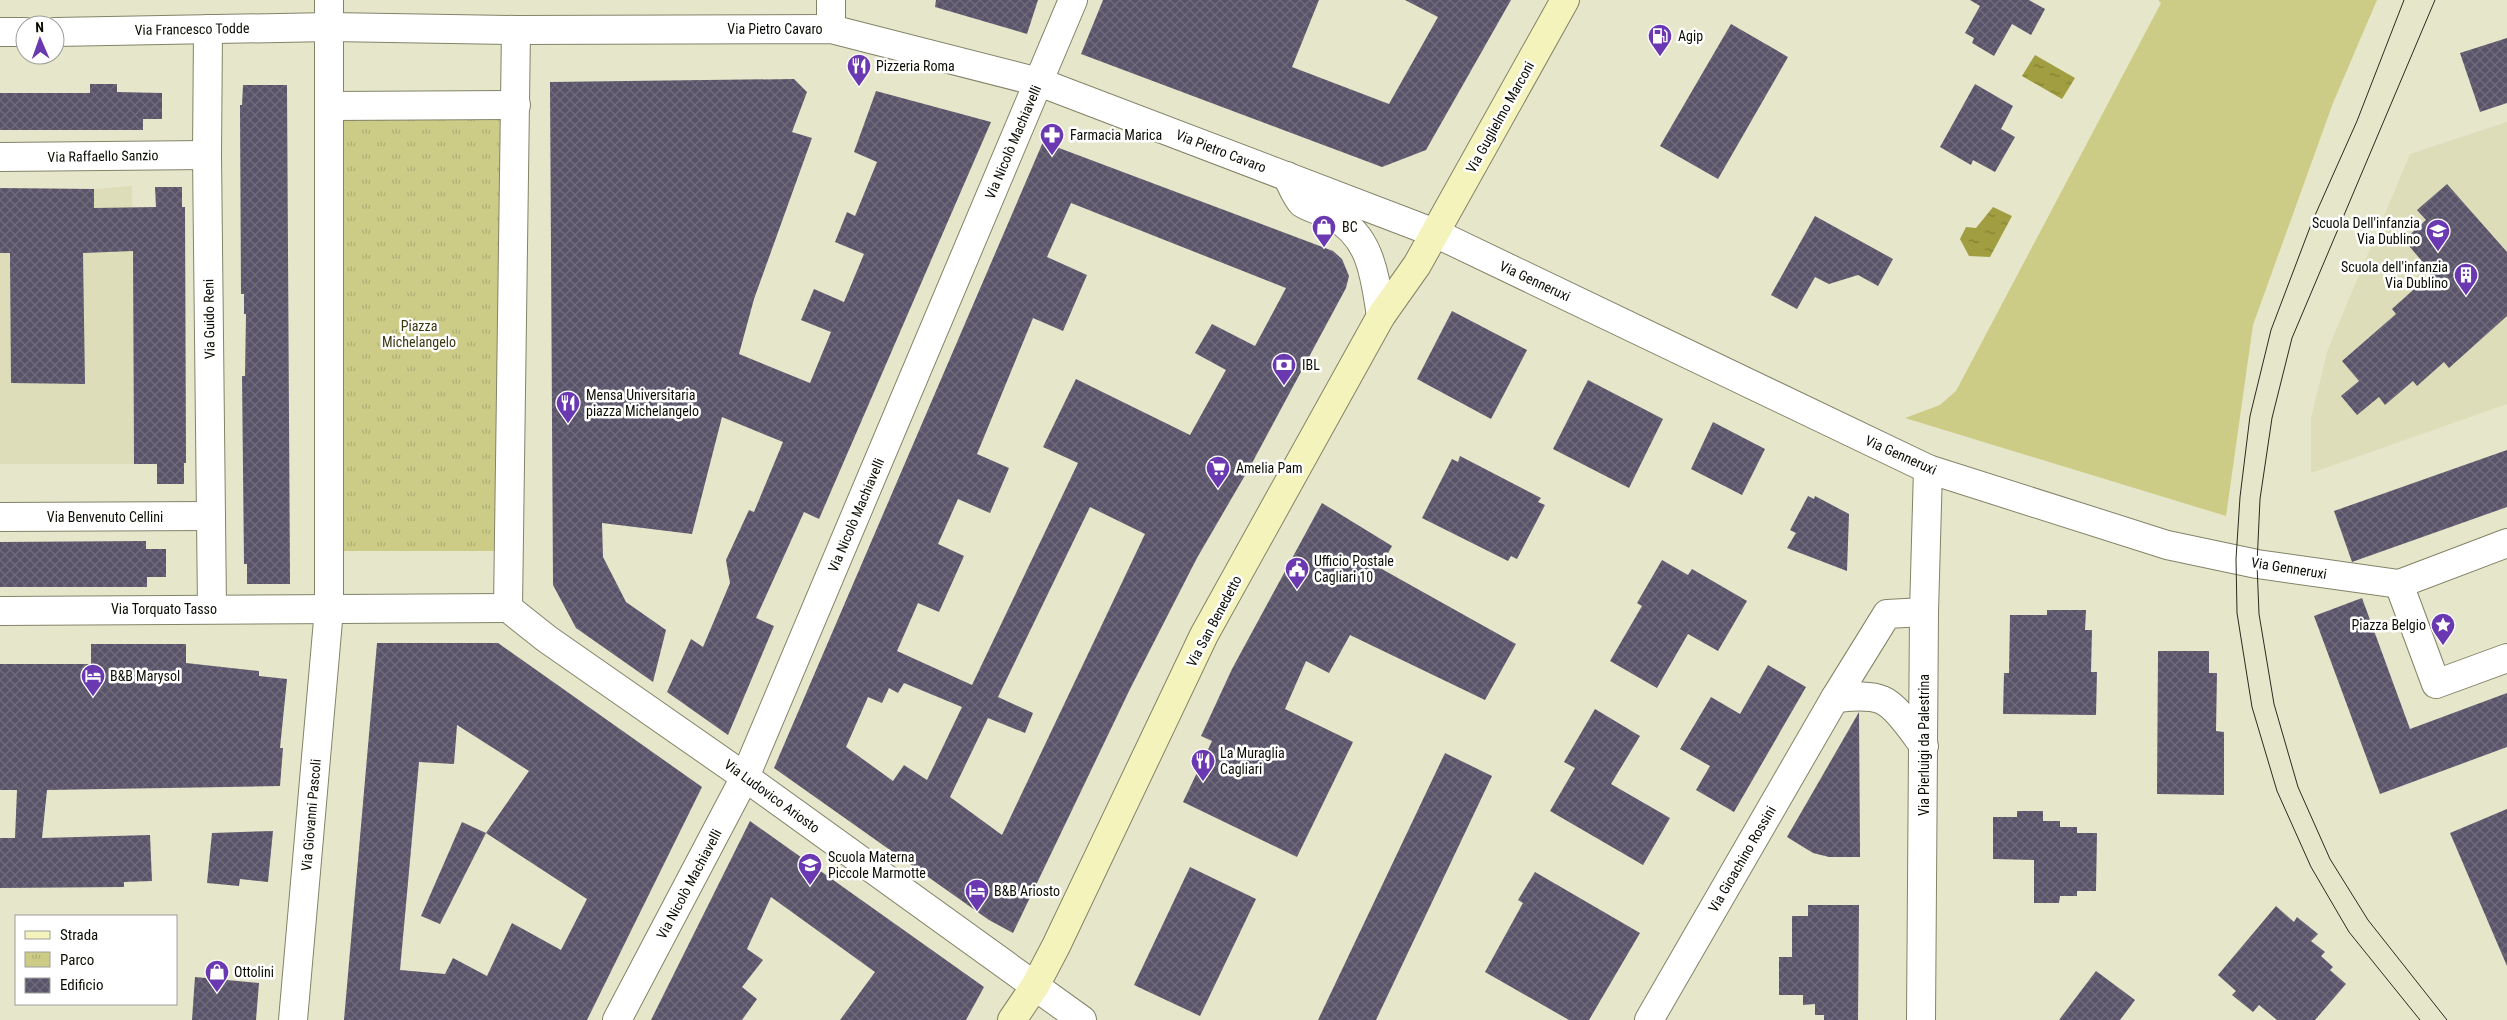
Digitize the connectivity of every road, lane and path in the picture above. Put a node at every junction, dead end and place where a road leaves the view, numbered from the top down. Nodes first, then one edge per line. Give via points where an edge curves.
1 (329, 0) edge
2 (831, 0) edge
3 (1073, 0) edge
4 (1565, 0) edge
5 (330, 27) junction
6 (208, 29) junction
7 (831, 29) junction
8 (516, 30) junction
9 (0, 32) edge
10 (15, 32) edge
11 (65, 32) edge
12 (1039, 82) junction
13 (516, 105) junction
14 (330, 106) junction
15 (207, 155) junction
16 (0, 157) edge
17 (1287, 176) junction
18 (1435, 233) junction
19 (1381, 316) junction
20 (1928, 469) junction
21 (211, 516) junction
22 (0, 517) edge
23 (2507, 543) edge
24 (2399, 584) junction
25 (508, 608) junction
26 (212, 609) junction
27 (329, 609) junction
28 (0, 610) edge
29 (1924, 612) junction
30 (2507, 658) edge
31 (1835, 698) junction
32 (1924, 746) junction
33 (745, 777) junction
34 (1035, 986) junction
35 (293, 1020) edge
36 (617, 1020) edge
37 (1012, 1020) edge
38 (1082, 1020) edge
39 (1649, 1020) edge
40 (1920, 1020) edge

1 - 5 street
2 - 7 street
3 - 12 street, Via Nicolò Machiavelli
4 - 18 main road, Via Guglielmo Marconi
5 - 6 street, Via Francesco Todde
5 - 8 street, Via Pietro Cavaro
5 - 14 street
6 - 11 street, Via Francesco Todde
6 - 15 street, Via Guido Reni
7 - 8 street, Via Pietro Cavaro
7 - 12 street, Via Pietro Cavaro
8 - 13 street
9 - 10 street
12 - 17 street, Via Pietro Cavaro
12 - 33 street, Via Nicolò Machiavelli
13 - 14 street
13 - 25 street
14 - 27 street
15 - 16 street, Via Raffaello Sanzio
15 - 21 street, Via Guido Reni
17 - 18 street, Via Pietro Cavaro
17 - 19 street via 1302,202 1335,217 1351,229 1368,252
18 - 19 main road, Via San Benedetto
18 - 20 street, Via Genneruxi
19 - 34 main road, Via San Benedetto via 1204,635
20 - 24 street, Via Genneruxi via 2167,545 2257,564
20 - 29 street, Via Pierluigi da Palestrina
21 - 22 street, Via Benvenuto Cellini
21 - 26 street, Via Guido Reni
23 - 24 street
24 - 30 street via 2436,684
25 - 27 street
25 - 33 street, Via Ludovico Ariosto via 547,639
26 - 27 street, Via Torquato Tasso
26 - 28 street, Via Torquato Tasso
27 - 35 street, Via Giovanni Pascoli
29 - 31 street, Via Gioachino Rossini via 1887,614
29 - 32 street, Via Pierluigi da Palestrina
31 - 32 street via 1855,696 1882,700 1904,720
31 - 39 street, Via Gioachino Rossini
32 - 40 street, Via Pierluigi da Palestrina
33 - 34 street, Via Ludovico Ariosto
33 - 36 street, Via Nicolò Machiavelli
34 - 37 main road, Via San Benedetto
34 - 38 street, Via Ludovico Ariosto

